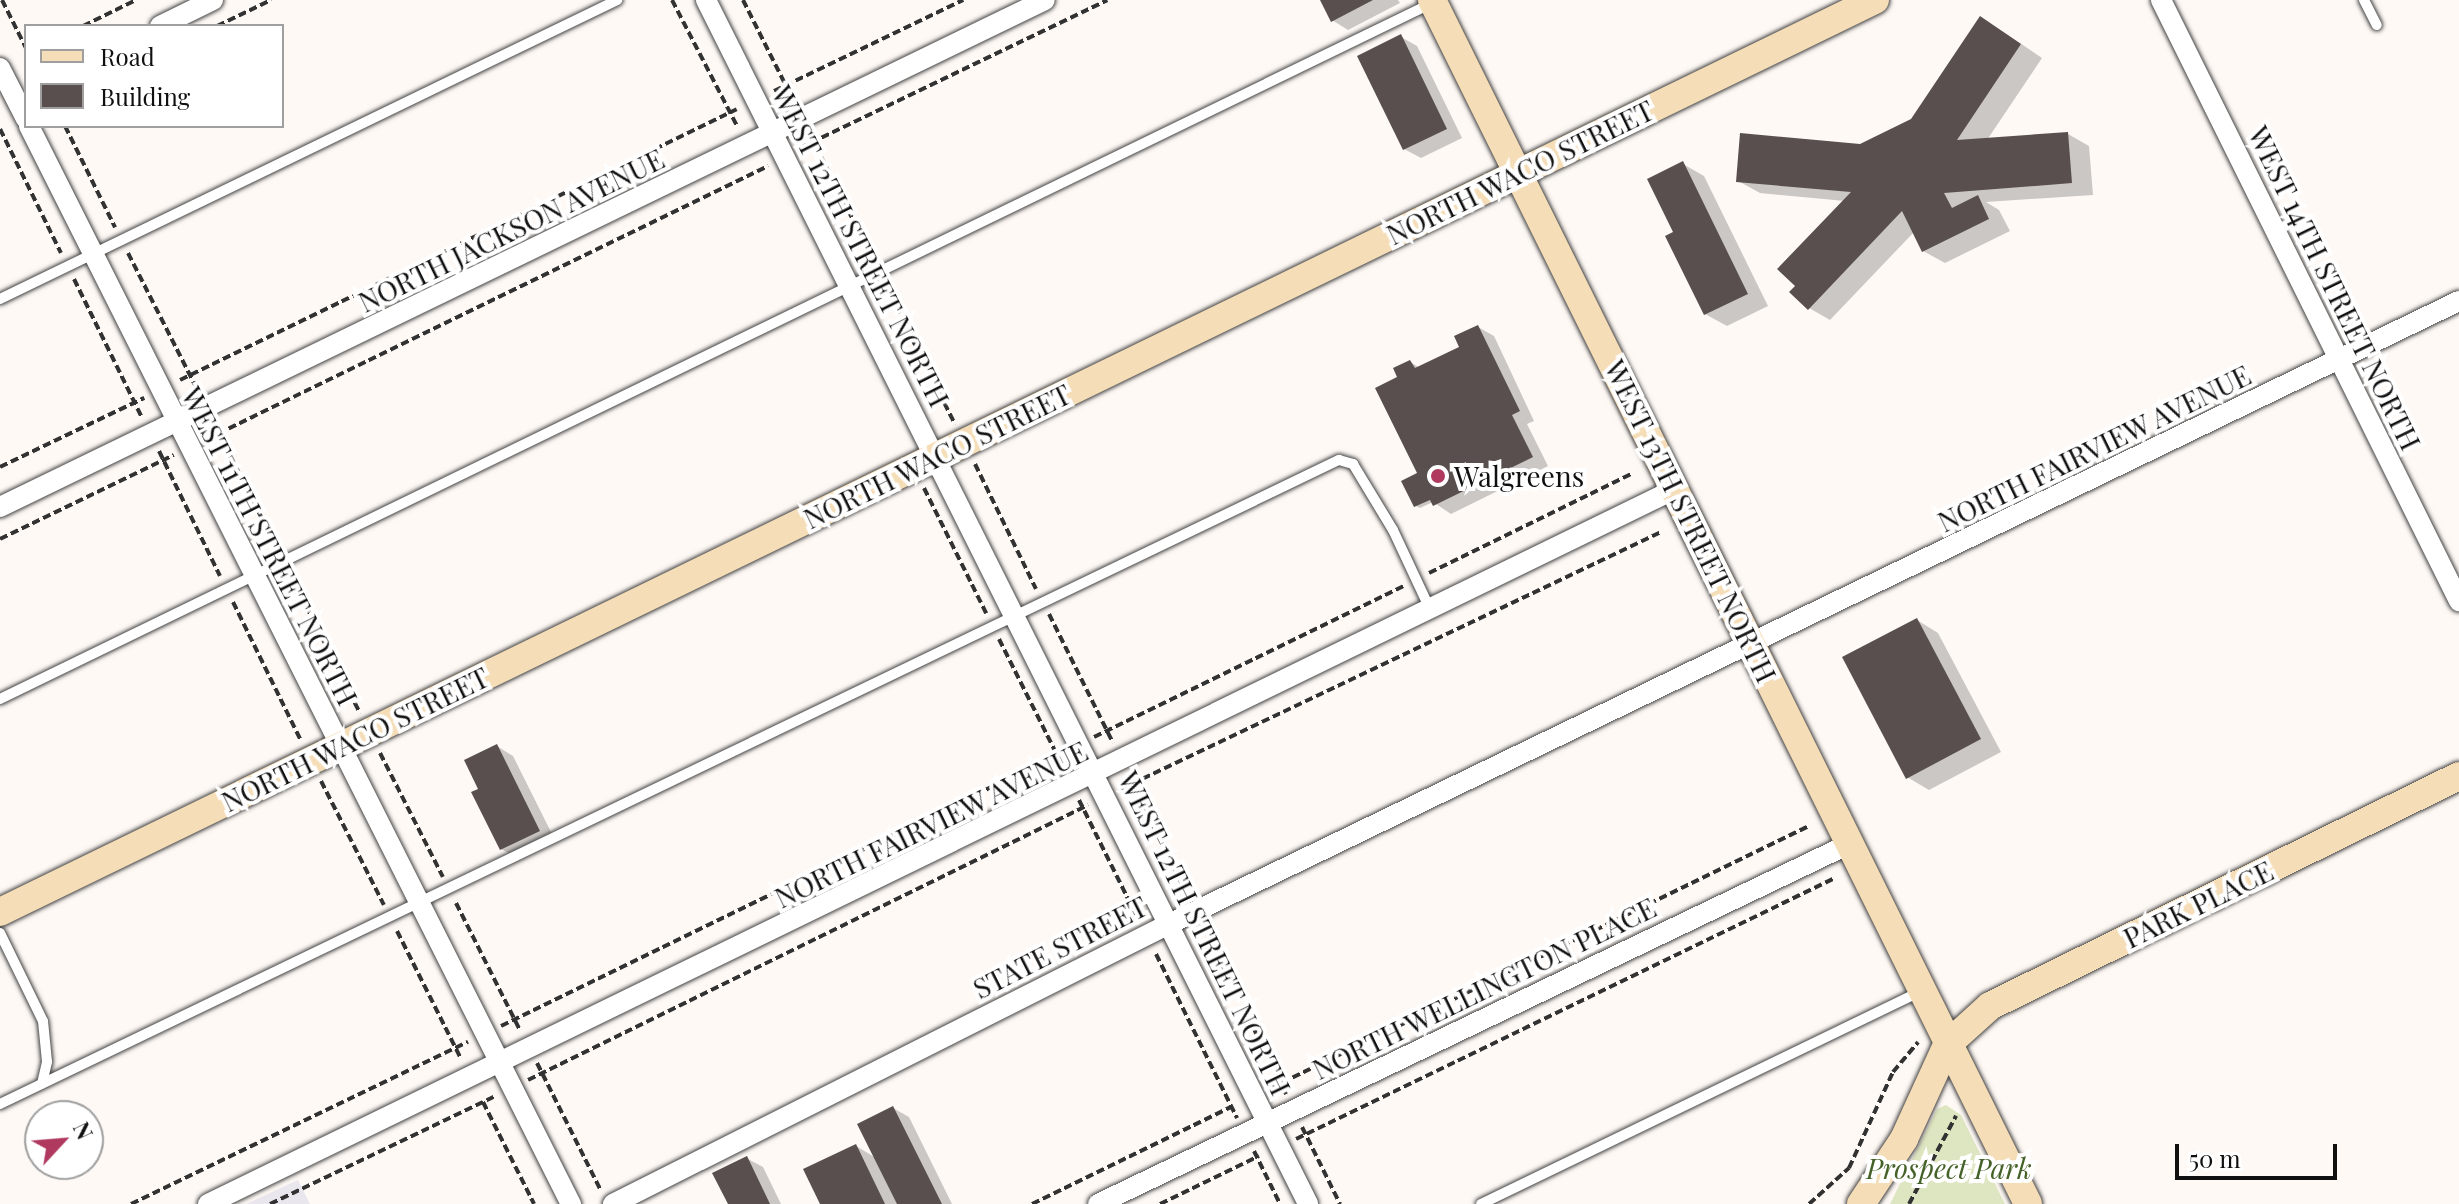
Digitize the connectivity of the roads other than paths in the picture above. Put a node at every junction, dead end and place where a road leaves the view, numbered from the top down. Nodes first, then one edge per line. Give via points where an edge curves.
1 (213, 0) edge
2 (617, 0) edge
3 (706, 0) edge
4 (1045, 0) edge
5 (1875, 0) edge
6 (2161, 0) edge
7 (2364, 0) edge
8 (1432, 1) edge
9 (164, 24) edge
10 (2377, 25) dead end
11 (0, 68) edge
12 (14, 98) edge
13 (24, 116) edge
14 (30, 128) edge
15 (773, 133) junction
16 (1518, 173) junction
17 (93, 253) junction
18 (850, 286) junction
19 (0, 299) edge
20 (2459, 301) edge
21 (2340, 359) junction
22 (177, 422) junction
23 (925, 462) junction
24 (1675, 489) junction
25 (0, 507) edge
26 (253, 573) junction
27 (2459, 601) edge
28 (1430, 609) junction
29 (1014, 612) junction
30 (1753, 645) junction
31 (0, 699) edge
32 (339, 746) junction
33 (1095, 774) junction
34 (2459, 776) edge
35 (1851, 843) junction
36 (417, 900) junction
37 (0, 912) edge
38 (1169, 924) junction
39 (0, 933) edge
40 (1921, 991) junction
41 (1947, 1045) junction
42 (499, 1064) junction
43 (42, 1083) junction
44 (0, 1104) edge
45 (1267, 1123) junction
46 (208, 1204) edge
47 (571, 1204) edge
48 (611, 1204) edge
49 (1098, 1204) edge
50 (1308, 1204) edge
51 (1481, 1204) edge
52 (1861, 1204) edge
53 (2028, 1204) edge

1 - 9 street
2 - 17 lane
3 - 15 street, WEST 12TH STREET NORTH
4 - 15 street, NORTH JACKSON AVENUE
5 - 16 street, NORTH WACO STREET
6 - 21 street, WEST 14TH STREET NORTH
7 - 10 lane
8 - 16 street, WEST 13TH STREET NORTH
8 - 18 lane
11 - 12 street
12 - 13 street
14 - 17 street, WEST 11TH STREET NORTH
15 - 18 street, WEST 12TH STREET NORTH
15 - 22 street, NORTH JACKSON AVENUE
16 - 23 street, NORTH WACO STREET
16 - 24 street, WEST 13TH STREET NORTH
17 - 19 lane
17 - 22 street, WEST 11TH STREET NORTH
18 - 23 street, WEST 12TH STREET NORTH
18 - 26 lane
20 - 21 street, NORTH FAIRVIEW AVENUE
21 - 27 street, WEST 14TH STREET NORTH
21 - 30 street, NORTH FAIRVIEW AVENUE
22 - 25 street, NORTH JACKSON AVENUE
22 - 26 street, WEST 11TH STREET NORTH
23 - 29 street, WEST 12TH STREET NORTH
23 - 32 street, NORTH WACO STREET
24 - 28 street, NORTH FAIRVIEW AVENUE
24 - 30 street, WEST 13TH STREET NORTH
26 - 31 lane
26 - 32 street, WEST 11TH STREET NORTH
28 - 29 lane via 1393,530 1353,464 1339,460
28 - 33 street, NORTH FAIRVIEW AVENUE
29 - 33 street, WEST 12TH STREET NORTH
29 - 36 lane
30 - 35 street, WEST 13TH STREET NORTH
30 - 38 street, STATE STREET
32 - 36 street, WEST 11TH STREET NORTH
32 - 37 street, NORTH WACO STREET
33 - 38 street, WEST 12TH STREET NORTH
33 - 42 street, NORTH FAIRVIEW AVENUE
34 - 41 street, PARK PLACE via 1990,1006
35 - 40 street, WEST 13TH STREET NORTH
35 - 45 street, NORTH WELLINGTON PLACE
36 - 42 street, WEST 11TH STREET NORTH
36 - 43 lane
38 - 45 street, WEST 12TH STREET NORTH
38 - 48 street, STATE STREET
39 - 43 lane via 43,1021 47,1062
40 - 41 street, WEST 13TH STREET NORTH
40 - 51 lane
41 - 52 street via 1904,1139
41 - 53 street, WEST 13TH STREET NORTH
42 - 46 street, NORTH FAIRVIEW AVENUE
42 - 47 street, WEST 11TH STREET NORTH
43 - 44 lane
45 - 49 street, NORTH WELLINGTON PLACE
45 - 50 street, WEST 12TH STREET NORTH

